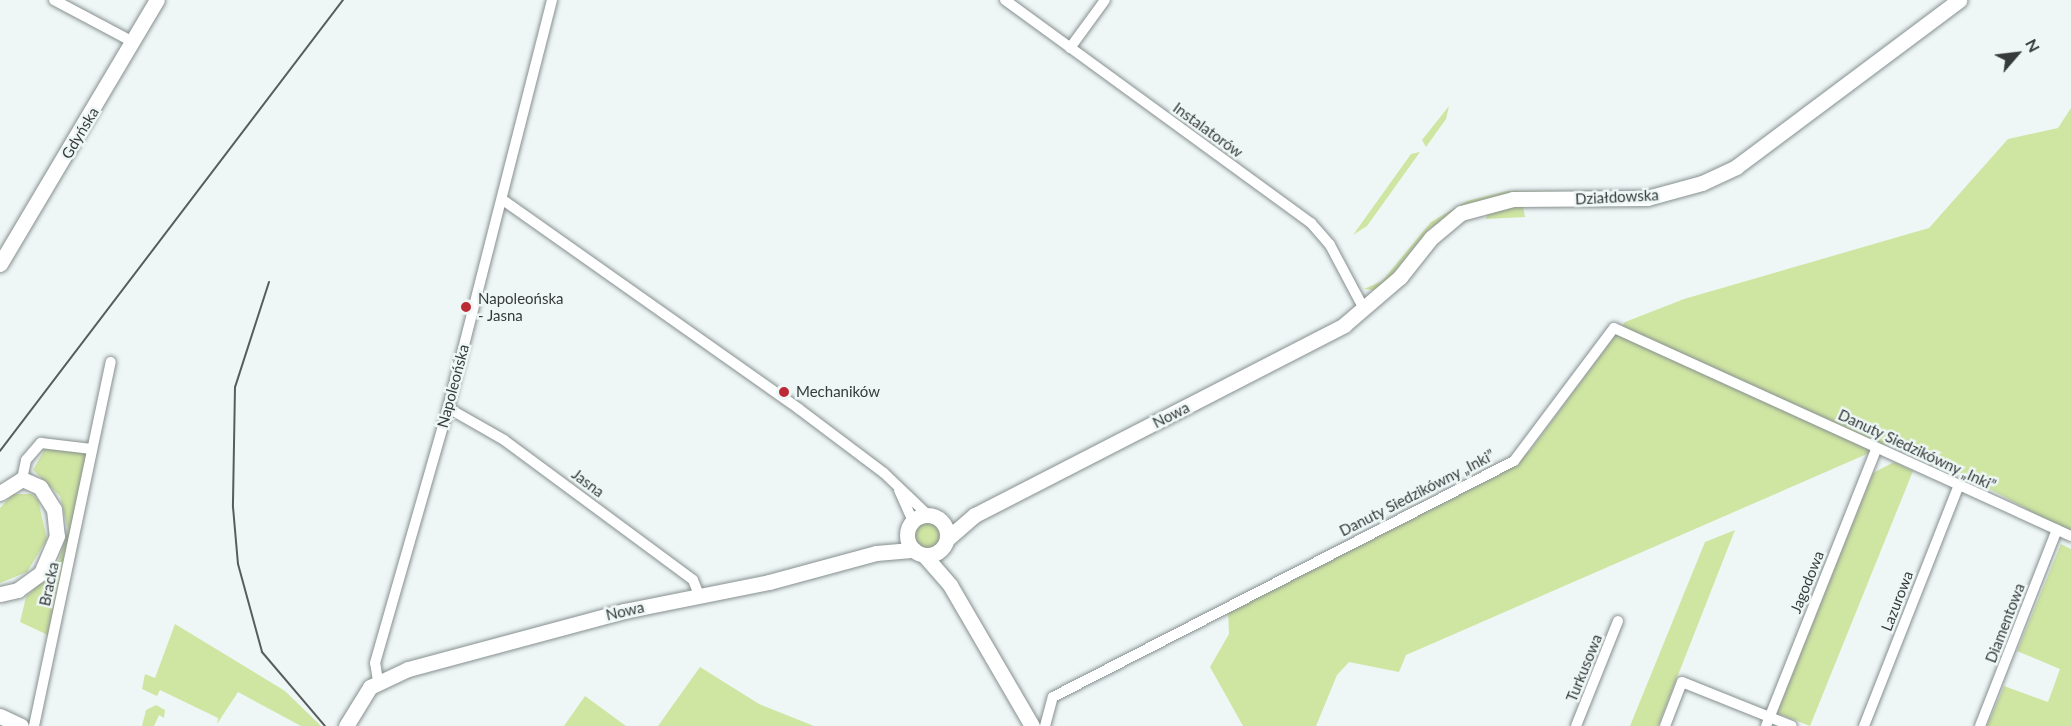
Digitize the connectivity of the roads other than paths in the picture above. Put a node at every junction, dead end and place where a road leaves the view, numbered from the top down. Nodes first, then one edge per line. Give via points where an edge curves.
1 (54, 0) edge
2 (157, 0) edge
3 (552, 0) edge
4 (1005, 0) edge
5 (1106, 0) edge
6 (1959, 0) edge
7 (134, 42) junction
8 (1070, 48) junction
9 (503, 200) junction
10 (0, 264) edge
11 (1364, 309) junction
12 (111, 363) dead end
13 (448, 408) junction
14 (92, 449) junction
15 (1876, 450) junction
16 (22, 479) junction
17 (1958, 487) junction
18 (899, 490) junction
19 (0, 493) edge
20 (975, 515) junction
21 (935, 518) junction
22 (910, 528) junction
23 (2057, 530) junction
24 (2071, 536) edge
25 (945, 544) junction
26 (919, 552) junction
27 (876, 553) junction
28 (950, 585) junction
29 (0, 594) edge
30 (699, 595) junction
31 (1618, 621) dead end
32 (378, 681) junction
33 (0, 716) edge
34 (1768, 721) edge
35 (21, 726) edge
36 (34, 726) edge
37 (345, 726) edge
38 (1032, 726) edge
39 (1045, 726) edge
40 (1576, 726) edge
41 (1665, 726) edge
42 (1792, 726) edge
43 (1864, 726) edge
44 (1980, 726) edge

1 - 7 street
2 - 7 street, Gdyńska
3 - 9 street, Napoleońska
4 - 8 street, Instalatorów
5 - 8 street
6 - 11 street, Działdowska via 1736,167 1683,190 1647,198 1513,199 1475,206 1444,225 1400,278
7 - 10 street, Gdyńska
8 - 11 street, Instalatorów via 1311,223 1330,245
9 - 13 street, Napoleońska
9 - 18 street via 799,409
11 - 20 street, Nowa via 1324,337
12 - 14 street, Bracka
13 - 30 street, Jasna via 504,440 693,580
13 - 32 street, Napoleońska via 375,663
14 - 16 street via 41,443 26,460
14 - 36 street, Bracka
15 - 17 street, Danuty Siedzikówny „Inki”
15 - 34 street, Jagodowa
15 - 39 street, Danuty Siedzikówny „Inki” via 1614,328 1514,461 1053,697
16 - 19 street
16 - 29 street via 40,487 51,502 54,549 32,582
17 - 23 street, Danuty Siedzikówny „Inki”
17 - 43 street, Lazurowa
18 - 21 street
18 - 22 street
20 - 21 street, Nowa
20 - 25 street, Nowa
21 - 22 street, Nowa
21 - 25 street
22 - 26 street
22 - 27 street, Nowa
23 - 24 street, Danuty Siedzikówny „Inki”
23 - 44 street, Diamentowa
25 - 26 street, Nowa
25 - 28 street
26 - 27 street, Nowa
26 - 28 street
27 - 30 street, Nowa
28 - 38 street
30 - 32 street, Nowa via 583,621
31 - 40 street, Turkusowa
32 - 37 street via 362,696
33 - 35 street
34 - 41 street via 1682,682
34 - 42 street

